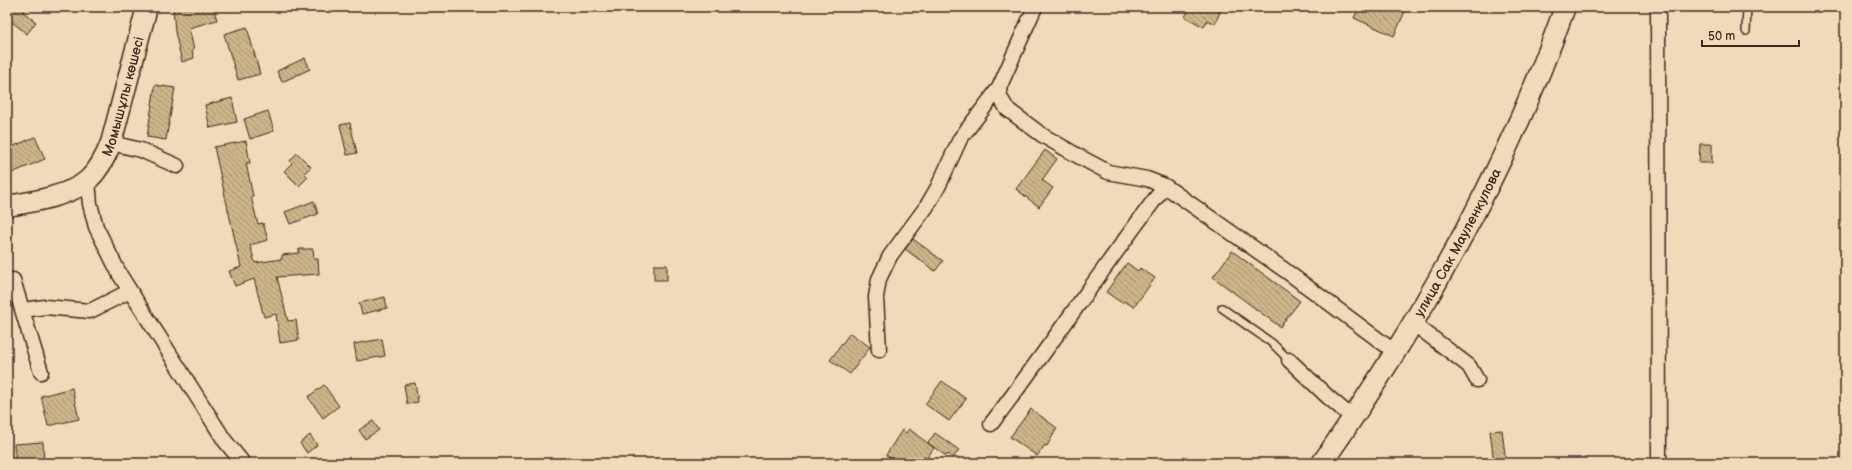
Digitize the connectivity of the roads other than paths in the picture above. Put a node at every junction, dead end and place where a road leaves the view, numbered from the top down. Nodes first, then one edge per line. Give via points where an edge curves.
1 (147, 7) edge
2 (1035, 7) edge
3 (1565, 7) edge
4 (1658, 7) edge
5 (1747, 7) edge
6 (1746, 31) dead end
7 (999, 88) junction
8 (111, 143) junction
9 (177, 166) dead end
10 (88, 180) junction
11 (1165, 186) junction
12 (7, 206) edge
13 (13, 280) dead end
14 (130, 291) junction
15 (1222, 308) dead end
16 (23, 310) junction
17 (1413, 323) junction
18 (879, 350) dead end
19 (1395, 352) junction
20 (1289, 360) joint
21 (41, 372) dead end
22 (1477, 380) dead end
23 (1353, 418) junction
24 (991, 424) dead end
25 (243, 463) edge
26 (1322, 463) edge
27 (1659, 463) edge

1 - 8 main road, Момышұлы көшесі
2 - 7 street
3 - 17 main road, улица Сак Мауленкулова via 1510,143 1468,227
4 - 27 street
5 - 6 lane
7 - 11 street via 1000,97 1007,109 1072,153 1108,172 1146,179
7 - 18 street via 960,139 938,187 890,256 879,279 876,297
8 - 9 street via 141,150
8 - 10 main road, Момышұлы көшесі via 102,162
10 - 12 main road via 58,195
10 - 14 street via 90,204 96,227
11 - 19 street
11 - 24 street
13 - 16 street
14 - 16 street via 90,311 45,307
14 - 25 street via 224,441
15 - 20 lane via 1272,343
16 - 21 street
17 - 19 main road, улица Сак Мауленкулова
17 - 22 street via 1469,366
19 - 23 main road, улица Сак Мауленкулова
20 - 23 street
23 - 26 main road, улица Сак Мауленкулова

